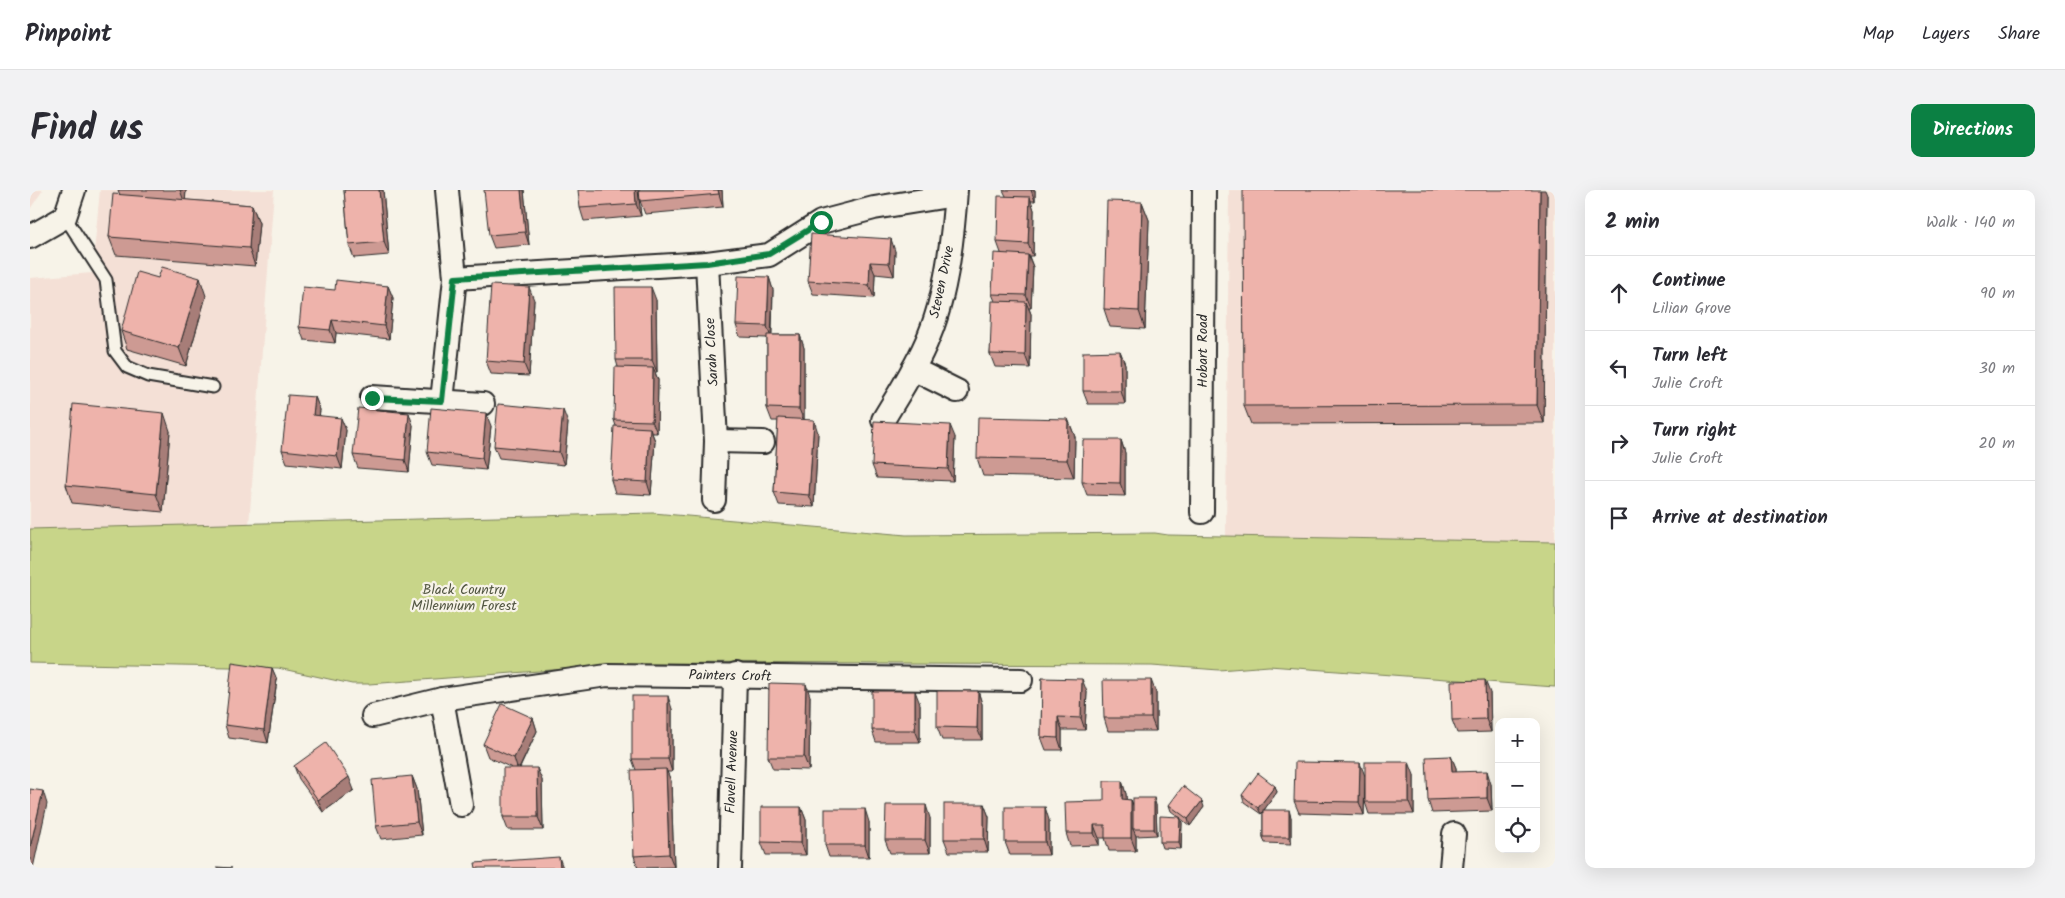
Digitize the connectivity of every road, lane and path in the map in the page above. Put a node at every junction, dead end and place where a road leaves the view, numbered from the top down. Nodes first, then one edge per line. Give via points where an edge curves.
1 (74, 190) edge
2 (447, 190) edge
3 (1204, 190) edge
4 (955, 192) edge
5 (65, 217) junction
6 (30, 237) edge
7 (707, 263) junction
8 (455, 278) junction
9 (913, 370) junction
10 (213, 387) dead end
11 (957, 391) dead end
12 (372, 398) dead end
13 (442, 401) junction
14 (482, 404) dead end
15 (883, 420) edge
16 (716, 441) junction
17 (763, 442) dead end
18 (714, 500) dead end
19 (1202, 512) dead end
20 (735, 676) junction
21 (1021, 680) dead end
22 (442, 699) junction
23 (373, 716) dead end
24 (461, 805) dead end
25 (1454, 834) dead end
26 (730, 868) edge
27 (1451, 868) edge

1 - 5 street
2 - 8 street
3 - 19 street, Hobart Road
4 - 7 street via 821,222 769,254
4 - 9 street, Steven Drive via 952,234 940,304
5 - 6 street
5 - 10 lane via 106,280 115,351 127,367 148,376
7 - 8 street
7 - 16 street, Sarah Close
8 - 13 street
9 - 11 street
9 - 15 street, Steven Drive
12 - 13 street
13 - 14 street
16 - 17 street
16 - 18 street, Sarah Close
20 - 21 street, Painters Croft
20 - 22 street, Painters Croft via 607,675
20 - 26 street, Flavell Avenue
22 - 23 street, Painters Croft
22 - 24 street
25 - 27 street

